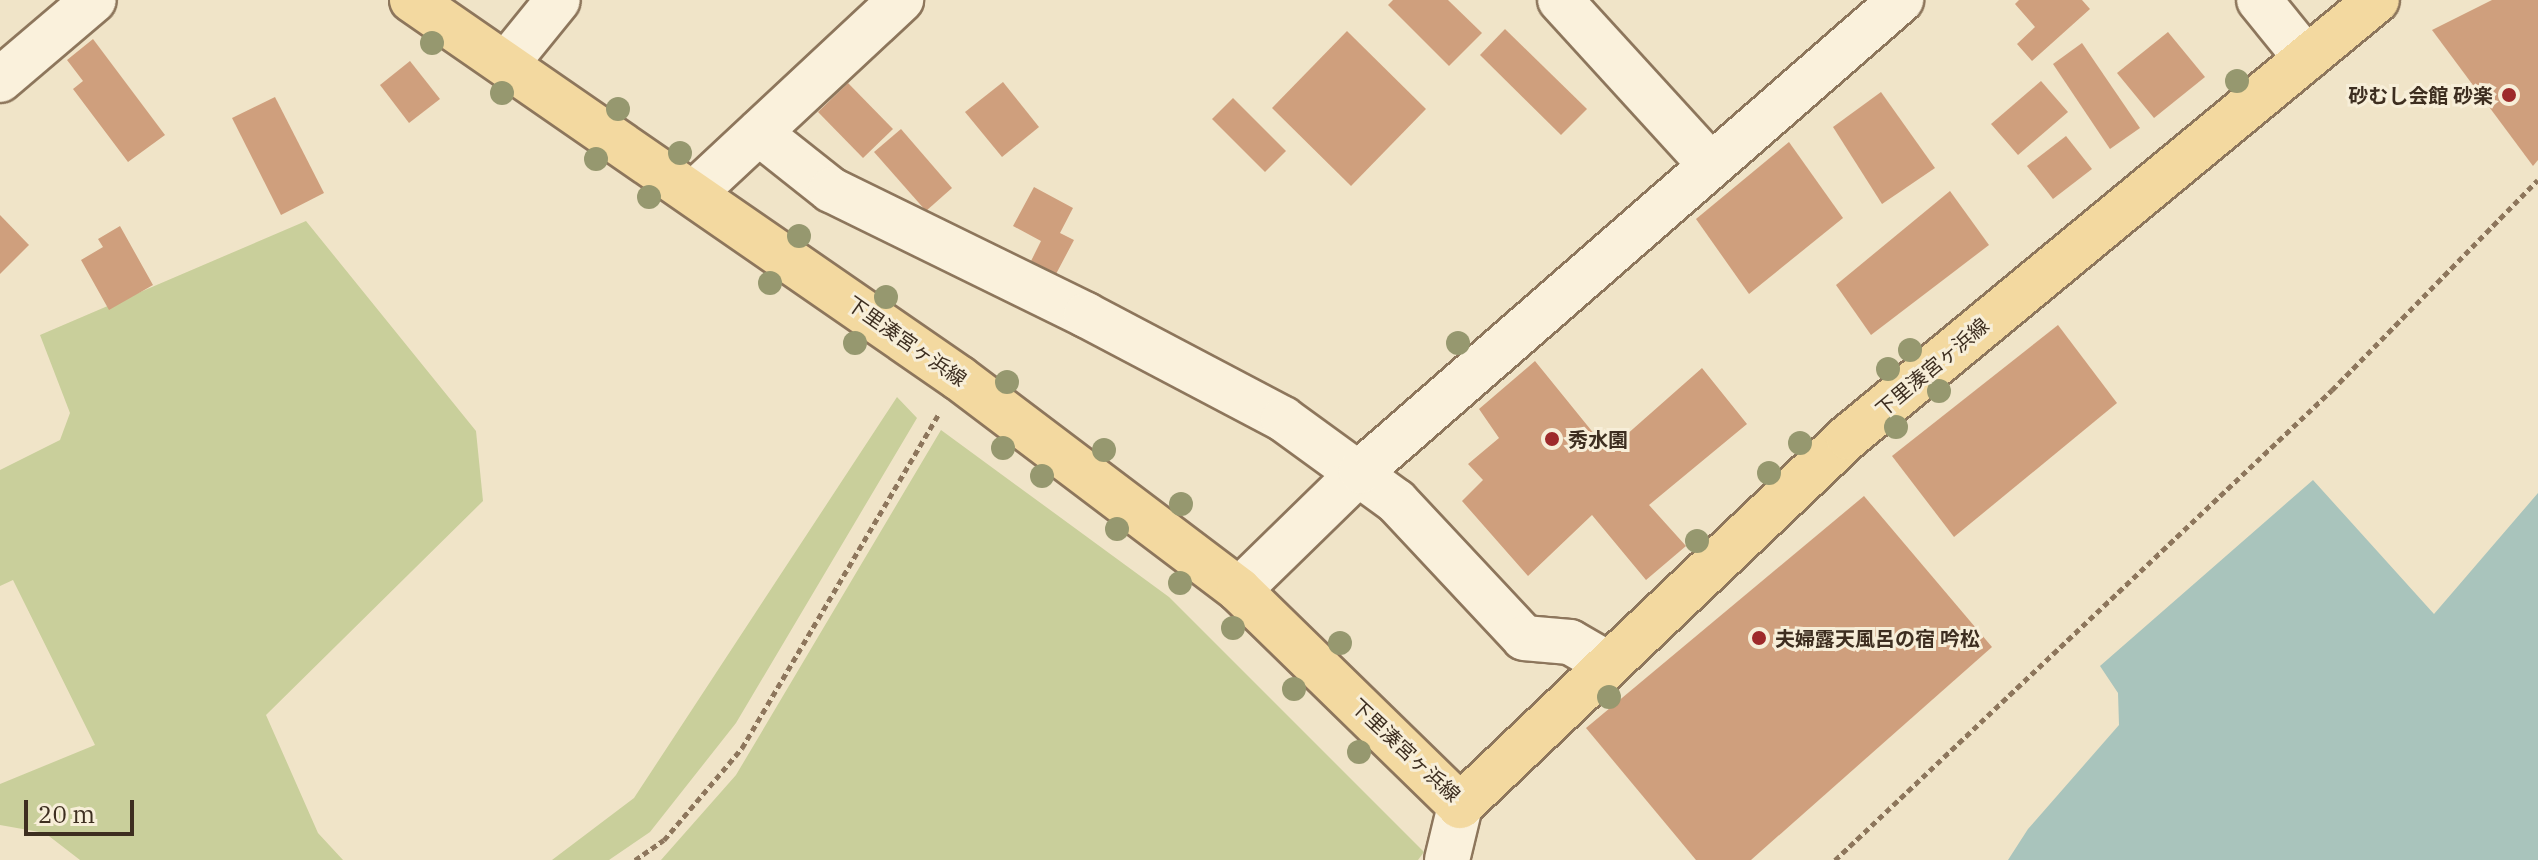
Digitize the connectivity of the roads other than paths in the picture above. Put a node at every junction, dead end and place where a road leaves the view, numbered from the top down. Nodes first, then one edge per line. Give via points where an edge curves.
1 (94, 0) edge
2 (412, 0) edge
3 (558, 0) edge
4 (901, 0) edge
5 (1560, 0) edge
6 (1901, 0) edge
7 (2259, 0) edge
8 (2377, 0) edge
9 (2306, 58) junction
10 (506, 64) junction
11 (0, 80) edge
12 (759, 133) junction
13 (1710, 164) junction
14 (695, 192) junction
15 (1361, 471) junction
16 (1239, 590) junction
17 (1608, 664) junction
18 (1460, 806) junction
19 (1447, 860) edge

1 - 11 street
2 - 10 main road, 下里湊宮ヶ浜線
3 - 10 street
4 - 12 street
5 - 13 street
6 - 13 street
7 - 9 street
8 - 9 main road, 下里湊宮ヶ浜線
9 - 17 main road, 下里湊宮ヶ浜線 via 1848,437
10 - 14 main road, 下里湊宮ヶ浜線
12 - 14 street
12 - 15 street via 831,190 1283,419
13 - 15 street
14 - 16 main road, 下里湊宮ヶ浜線 via 959,378
15 - 16 street
15 - 17 street via 1396,501 1524,638 1570,642
16 - 18 main road, 下里湊宮ヶ浜線
17 - 18 main road, 下里湊宮ヶ浜線
18 - 19 street

